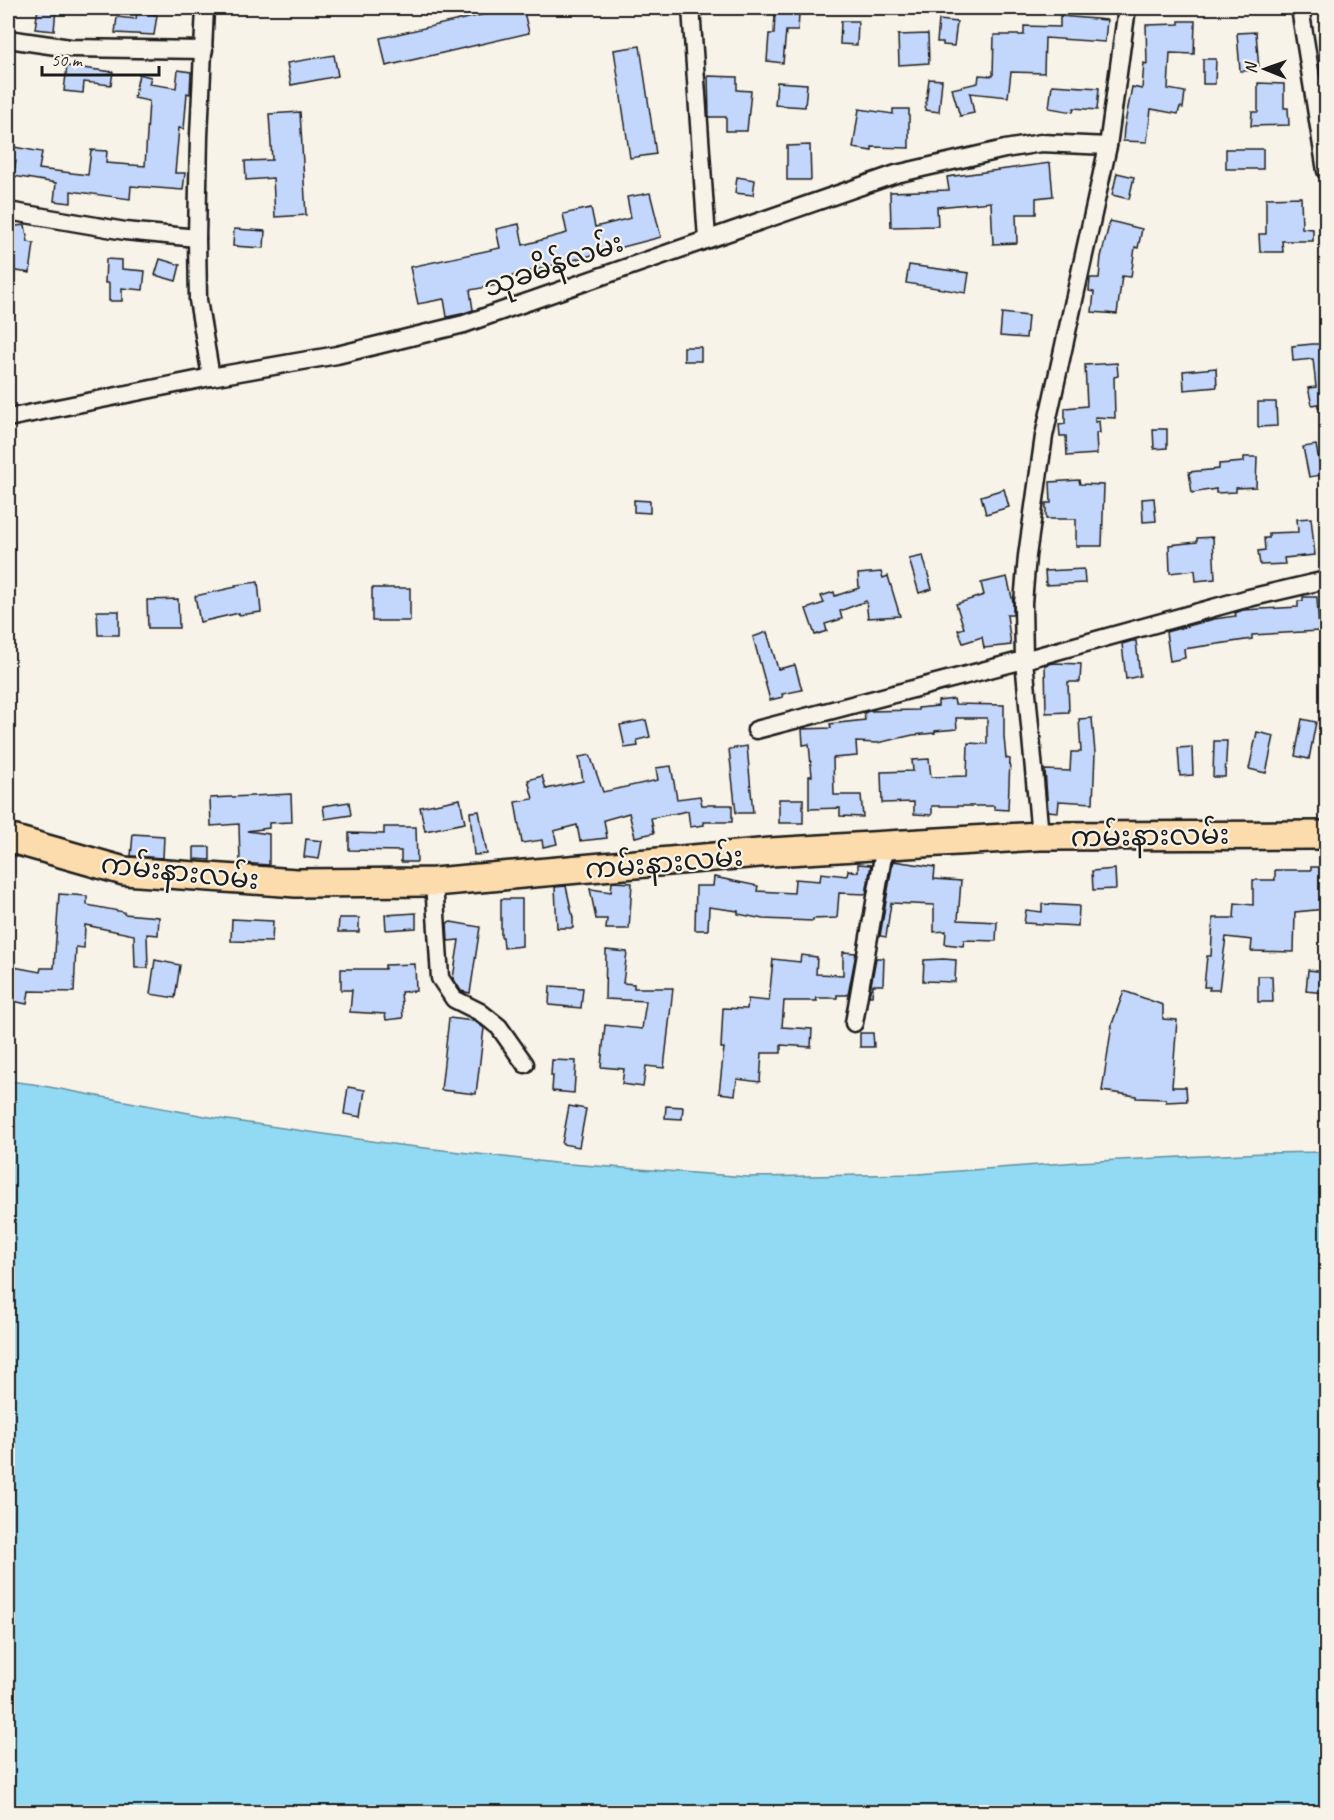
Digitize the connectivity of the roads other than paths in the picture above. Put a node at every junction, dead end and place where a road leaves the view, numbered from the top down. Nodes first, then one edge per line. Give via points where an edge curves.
1 (205, 8) edge
2 (691, 8) edge
3 (1127, 8) edge
4 (1300, 8) edge
5 (8, 39) edge
6 (204, 50) junction
7 (1108, 146) junction
8 (1326, 171) edge
9 (8, 211) edge
10 (197, 238) junction
11 (707, 239) junction
12 (211, 377) junction
13 (8, 418) edge
14 (1326, 580) edge
15 (1024, 660) junction
16 (756, 730) dead end
17 (1326, 835) edge
18 (1040, 836) junction
19 (8, 838) edge
20 (885, 845) junction
21 (434, 882) junction
22 (854, 1023) dead end
23 (525, 1064) dead end

1 - 6 street
2 - 11 street
3 - 7 street
4 - 8 street
5 - 6 street via 70,48
6 - 10 street
7 - 11 street, သုခမိန်လမ်း via 1041,143 907,171
7 - 15 street via 1044,436 1027,556
9 - 10 street via 125,231
10 - 12 street via 198,300
11 - 12 street, သုခမိန်လမ်း via 464,324 337,355
12 - 13 street, သုခမိန်လမ်း
14 - 15 street
15 - 16 street
15 - 18 street
17 - 18 main road, ကမ်းနားလမ်း
18 - 20 main road, ကမ်းနားလမ်း
19 - 21 main road, ကမ်းနားလမ်း via 124,871 296,883
20 - 21 main road, ကမ်းနားလမ်း
20 - 22 street
21 - 23 street via 440,978 454,999 499,1027

